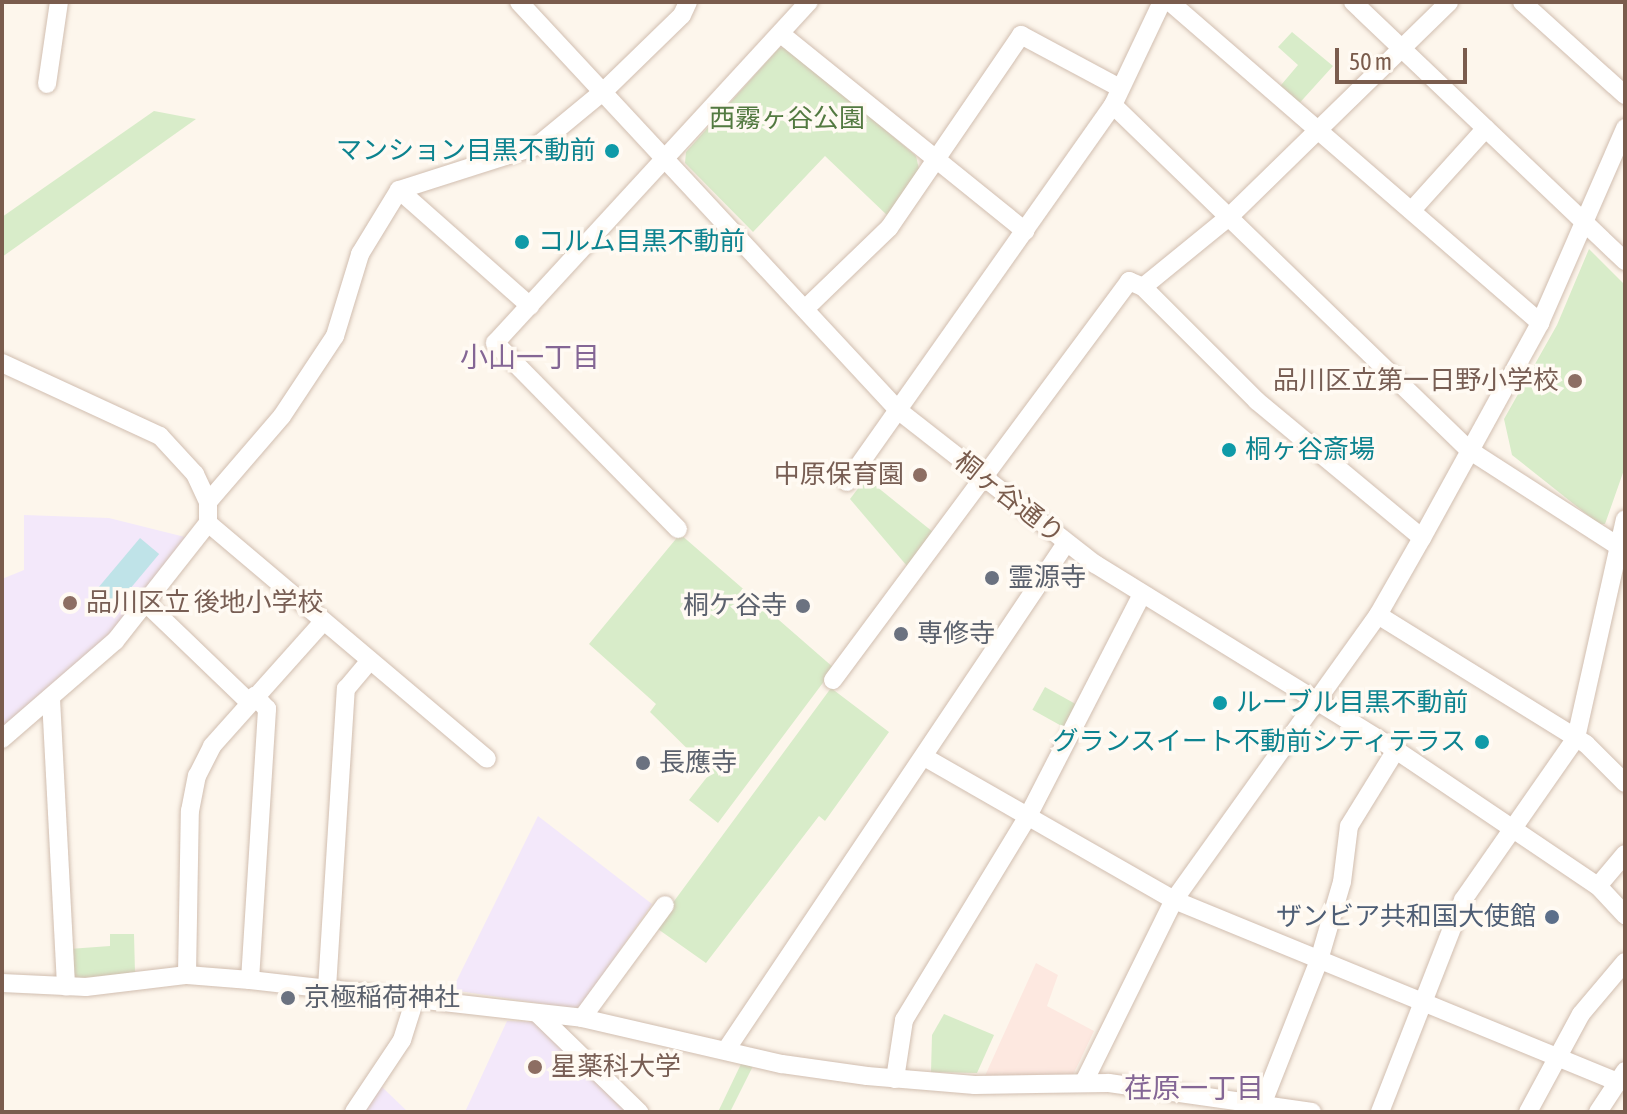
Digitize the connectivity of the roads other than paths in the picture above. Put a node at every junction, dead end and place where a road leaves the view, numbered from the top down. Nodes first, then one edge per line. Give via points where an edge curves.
1 (59, 2) edge
2 (519, 2) edge
3 (688, 2) edge
4 (809, 2) edge
5 (1162, 2) edge
6 (1170, 2) edge
7 (1353, 2) edge
8 (1449, 2) edge
9 (1522, 2) edge
10 (781, 34) junction
11 (1402, 49) junction
12 (47, 84) dead end
13 (605, 90) junction
14 (1625, 95) edge
15 (1116, 97) junction
16 (1486, 128) junction
17 (1625, 128) edge
18 (1319, 132) junction
19 (935, 158) junction
20 (666, 159) junction
21 (399, 190) junction
22 (1412, 210) junction
23 (1230, 216) junction
24 (1586, 223) junction
25 (1025, 231) junction
26 (1625, 261) edge
27 (1143, 287) junction
28 (530, 306) junction
29 (805, 309) junction
30 (1540, 323) junction
31 (2, 363) edge
32 (899, 411) junction
33 (1469, 450) junction
34 (983, 478) junction
35 (847, 482) dead end
36 (208, 502) junction
37 (1625, 519) edge
38 (208, 523) junction
39 (678, 529) dead end
40 (1422, 538) junction
41 (1066, 543) junction
42 (1615, 544) junction
43 (1142, 594) junction
44 (147, 604) junction
45 (1378, 615) junction
46 (323, 622) junction
47 (369, 662) junction
48 (833, 680) dead end
49 (51, 699) junction
50 (252, 699) junction
51 (1314, 700) junction
52 (1576, 738) junction
53 (2, 739) edge
54 (1396, 750) junction
55 (926, 758) junction
56 (487, 759) dead end
57 (1625, 783) edge
58 (1027, 818) junction
59 (1515, 830) junction
60 (1625, 854) edge
61 (1598, 886) junction
62 (1174, 900) junction
63 (665, 905) dead end
64 (1625, 915) edge
65 (1319, 960) junction
66 (1625, 962) edge
67 (187, 975) junction
68 (250, 980) junction
69 (2, 983) edge
70 (66, 987) junction
71 (327, 988) junction
72 (415, 999) junction
73 (1421, 1001) junction
74 (538, 1014) junction
75 (582, 1018) junction
76 (726, 1050) junction
77 (1554, 1058) junction
78 (1621, 1076) edge
79 (895, 1079) junction
80 (1084, 1082) junction
81 (1262, 1105) junction
82 (354, 1112) edge
83 (639, 1112) edge
84 (1312, 1112) edge
85 (1380, 1112) edge
86 (1528, 1112) edge
87 (1598, 1112) edge

1 - 12 street
2 - 13 street, 桐ヶ谷通り
3 - 13 street via 682,15
4 - 10 street
5 - 15 street
6 - 18 street
7 - 11 street
8 - 11 street
9 - 14 street
10 - 19 street
10 - 20 street
11 - 16 street
11 - 18 street
13 - 20 street, 桐ヶ谷通り
13 - 21 street via 537,146
15 - 19 street via 1021,35
15 - 23 street
15 - 25 street
16 - 22 street
16 - 24 street
17 - 24 street
18 - 22 street
18 - 23 street
19 - 25 street
19 - 29 street via 889,228
20 - 28 street
20 - 29 street, 桐ヶ谷通り
21 - 28 street
21 - 36 street via 360,254 335,336 282,416
22 - 30 street
23 - 27 street
23 - 33 street
24 - 26 street
24 - 30 street
25 - 32 street
27 - 34 street via 1129,281
27 - 40 street via 1257,401
28 - 39 street via 495,343
29 - 32 street, 桐ヶ谷通り
30 - 33 street
31 - 36 street via 160,436 180,451
32 - 34 street, 桐ヶ谷通り
32 - 35 street
33 - 40 street
33 - 42 street
34 - 41 street, 桐ヶ谷通り
34 - 48 street
36 - 38 street
37 - 42 street
38 - 44 street
38 - 46 street
40 - 45 street
41 - 43 street, 桐ヶ谷通り
41 - 55 street
42 - 52 street
43 - 51 street, 桐ヶ谷通り
43 - 58 street
44 - 49 street
44 - 50 street
45 - 51 street
45 - 52 street
46 - 47 street
46 - 50 street
47 - 56 street
47 - 71 street via 346,689
49 - 53 street
49 - 70 street
50 - 67 street via 212,746 197,776 190,811
50 - 68 street via 267,709
51 - 54 street, 桐ヶ谷通り
51 - 62 street
52 - 57 street
52 - 59 street
54 - 59 street, 桐ヶ谷通り
54 - 65 street via 1349,826 1342,882
55 - 58 street
55 - 76 street
58 - 62 street
58 - 79 street via 904,1020
59 - 61 street, 桐ヶ谷通り
59 - 73 street via 1463,900
60 - 61 street
61 - 64 street, 桐ヶ谷通り
62 - 65 street
62 - 80 street
63 - 75 street
65 - 73 street
65 - 81 street
66 - 77 street via 1596,994
67 - 68 street
67 - 70 street
68 - 71 street
69 - 70 street
71 - 72 street
72 - 74 street
72 - 82 street via 402,1040
73 - 77 street
73 - 85 street
74 - 75 street
74 - 83 street
75 - 76 street
76 - 79 street via 782,1064
77 - 78 street
77 - 86 street
78 - 87 street
79 - 80 street via 975,1085
80 - 81 street
81 - 84 street

